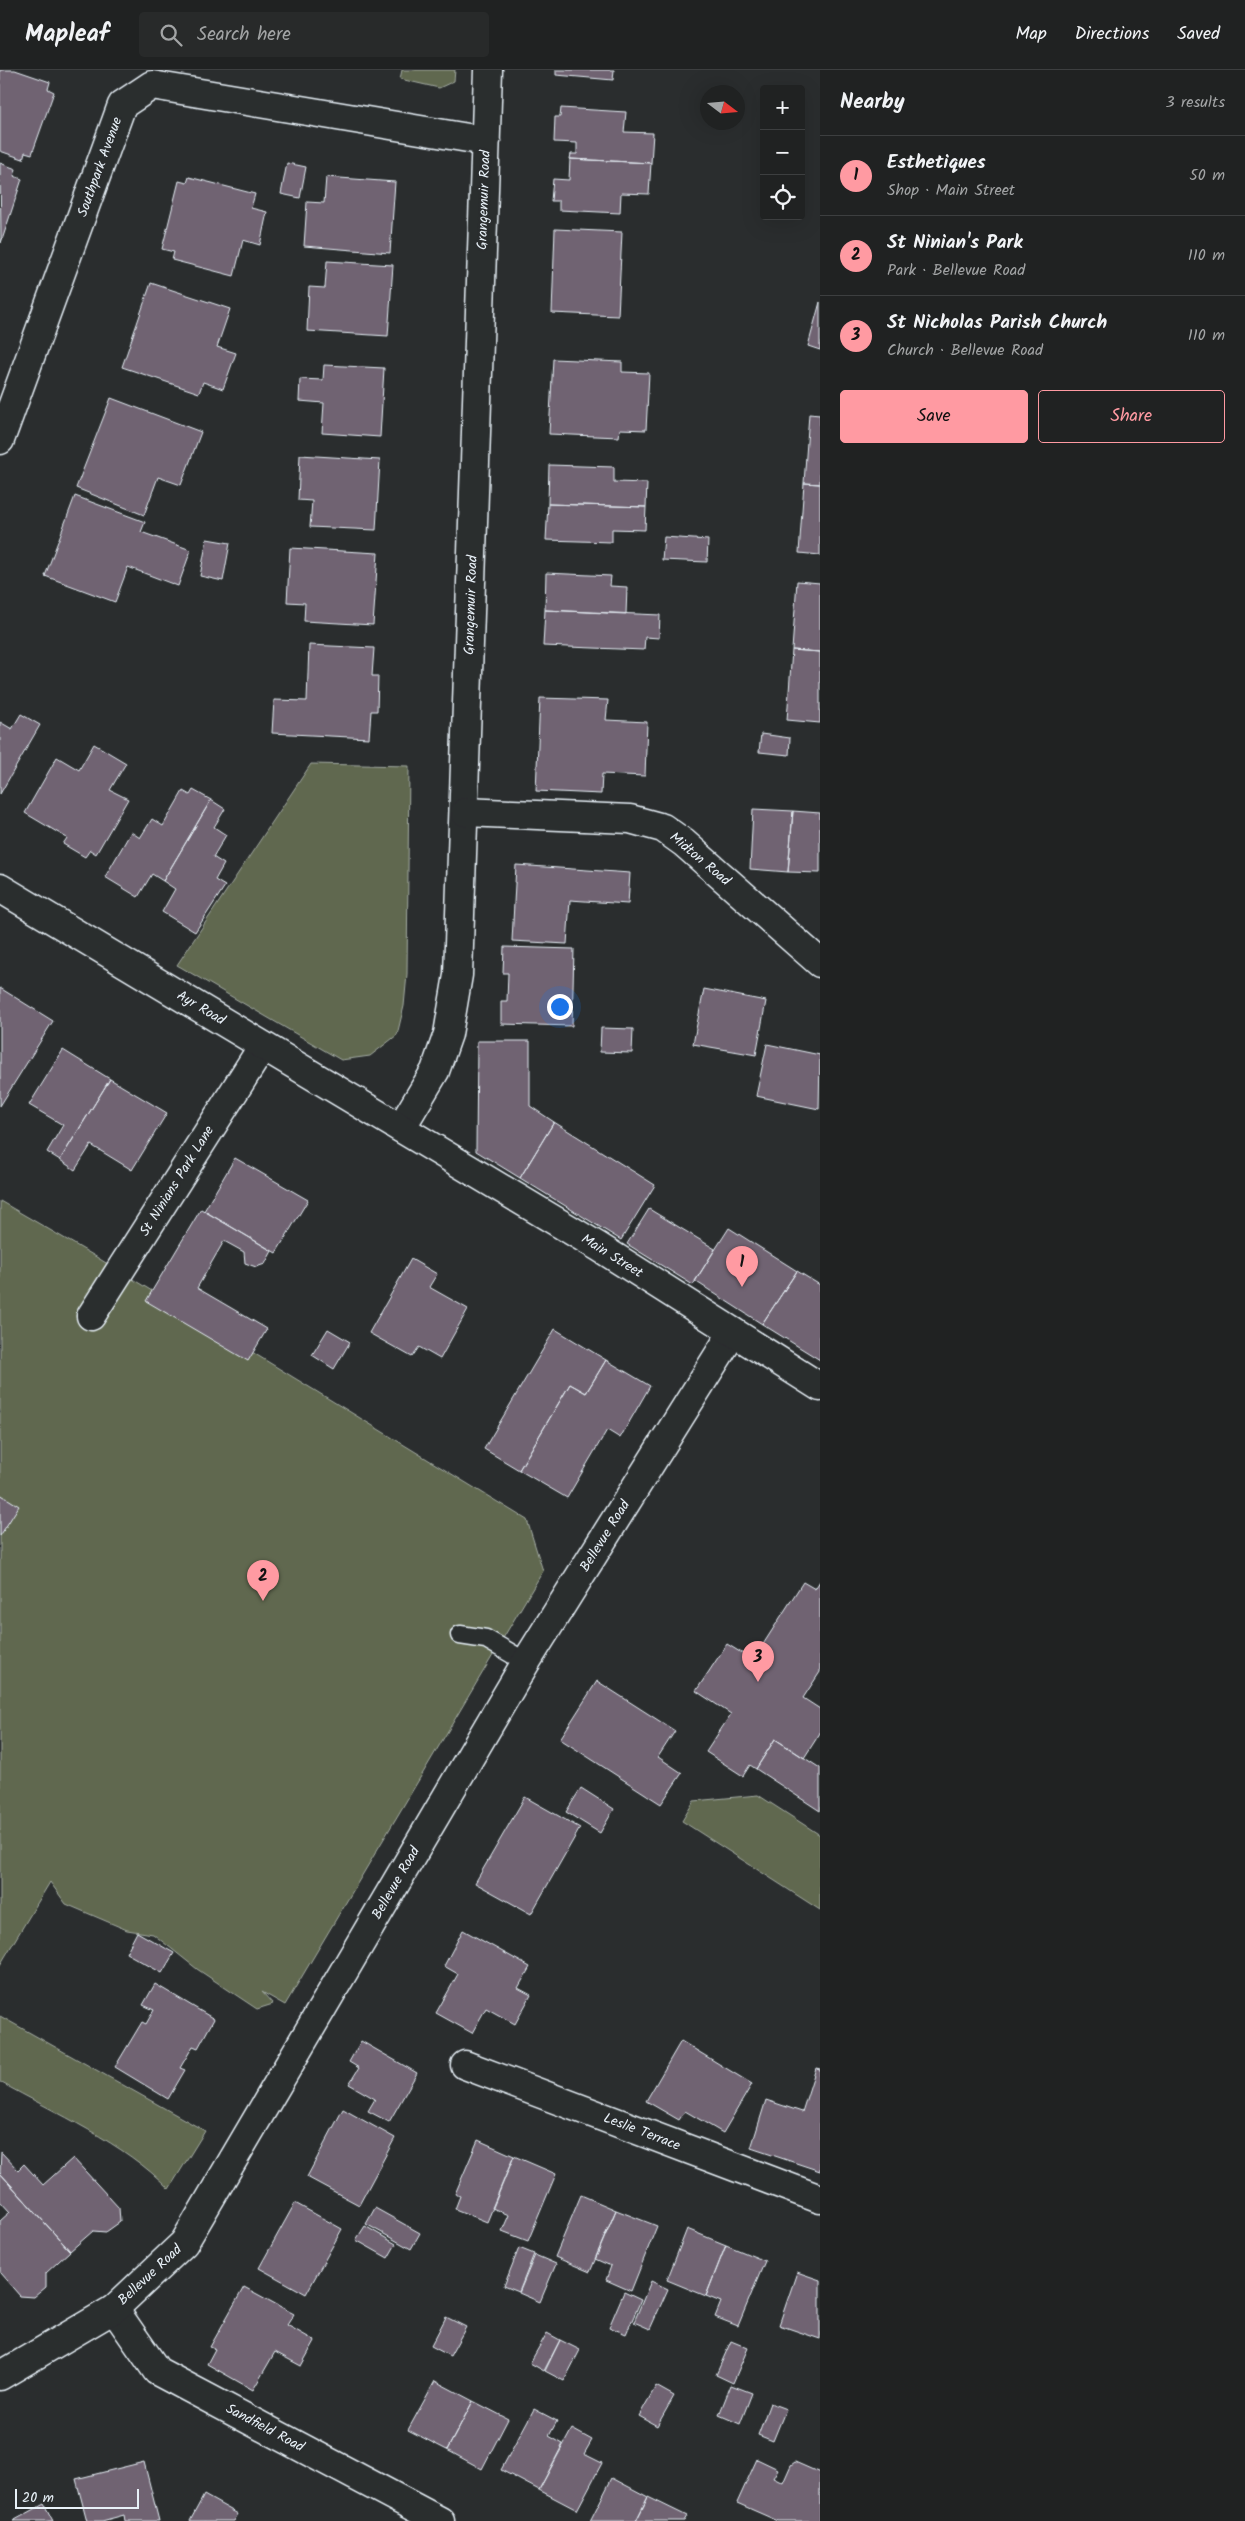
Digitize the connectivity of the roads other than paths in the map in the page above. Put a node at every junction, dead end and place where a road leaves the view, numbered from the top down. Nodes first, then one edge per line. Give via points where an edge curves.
1 (488, 70) edge
2 (486, 141) junction
3 (0, 440) edge
4 (464, 812) junction
5 (0, 888) edge
6 (820, 963) edge
7 (262, 1046) junction
8 (401, 1128) junction
9 (91, 1316) dead end
10 (733, 1332) junction
11 (820, 1387) edge
12 (460, 1635) dead end
13 (526, 1662) junction
14 (465, 2065) dead end
15 (820, 2200) edge
16 (114, 2309) junction
17 (0, 2376) edge
18 (440, 2521) edge

1 - 2 street, Grangemuir Road
2 - 3 street, Southpark Avenue via 152,85 122,106
2 - 4 street, Grangemuir Road
4 - 6 street, Midton Road via 630,819 663,828
4 - 8 street, Grangemuir Road via 458,975 448,1034 435,1071
5 - 7 street, Ayr Road
7 - 8 street, Ayr Road
7 - 9 street, St Ninians Park Lane
8 - 10 street, Main Street
10 - 11 street, Main Street
10 - 13 street, Bellevue Road
12 - 13 lane via 486,1639
13 - 16 street, Bellevue Road via 184,2243
14 - 15 street, Leslie Terrace
16 - 17 street, Bellevue Road
16 - 18 street, Sandfield Road via 157,2371

